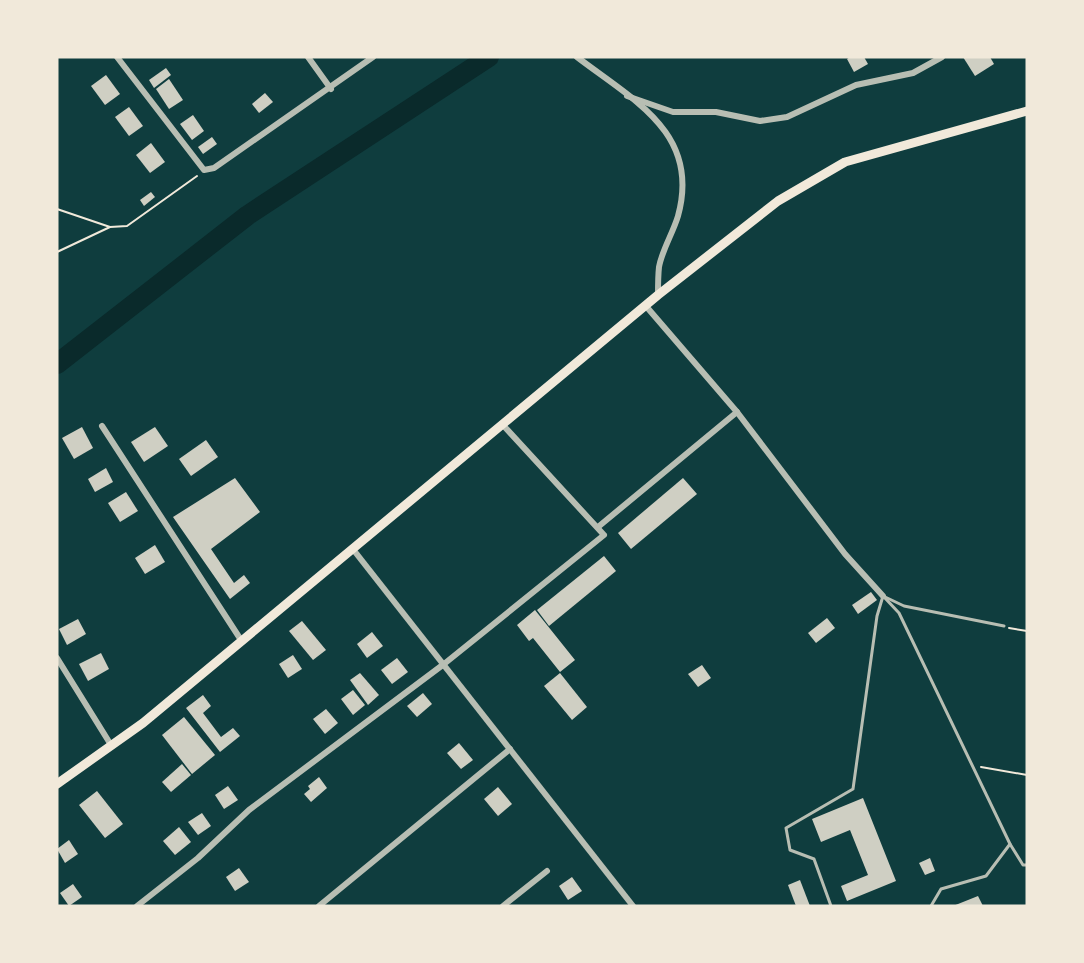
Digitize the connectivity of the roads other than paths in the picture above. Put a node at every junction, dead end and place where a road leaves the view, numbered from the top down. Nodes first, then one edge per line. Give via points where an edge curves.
1 (117, 57) edge
2 (308, 57) edge
3 (373, 57) edge
4 (577, 57) edge
5 (942, 57) edge
6 (331, 89) junction
7 (627, 96) junction
8 (1027, 111) edge
9 (658, 295) junction
10 (645, 305) junction
11 (737, 412) junction
12 (502, 424) junction
13 (102, 426) dead end
14 (598, 527) junction
15 (352, 548) junction
16 (883, 596) junction
17 (1004, 626) road end
18 (241, 640) junction
19 (57, 658) edge
20 (444, 664) junction
21 (111, 745) junction
22 (510, 749) junction
23 (57, 784) edge
24 (1010, 844) junction
25 (1027, 865) edge
26 (547, 871) dead end
27 (137, 906) edge
28 (319, 906) edge
29 (503, 906) edge
30 (633, 906) edge
31 (831, 906) edge
32 (931, 906) edge

1 - 6 street via 204,170 214,168
2 - 6 street
3 - 6 street
4 - 7 street
5 - 7 street via 913,73 856,85 787,117 760,121 716,112 673,112
7 - 9 street via 660,123 678,150 684,184 678,216 659,266
8 - 9 main road via 845,162 778,201
9 - 10 main road
10 - 11 street
10 - 12 main road
11 - 14 street
11 - 16 street via 845,554
12 - 14 street
12 - 15 main road
13 - 18 street
14 - 20 street via 604,535
15 - 18 main road
15 - 20 street
16 - 17 lane via 904,606
16 - 24 lane via 899,614
16 - 31 lane via 853,789 786,828 790,850 814,859
18 - 21 main road
19 - 21 street
20 - 22 street
20 - 27 street via 249,810 198,858
21 - 23 main road
22 - 28 street
22 - 30 street
24 - 25 lane via 1023,865
24 - 32 lane via 986,876 941,889
26 - 29 street

